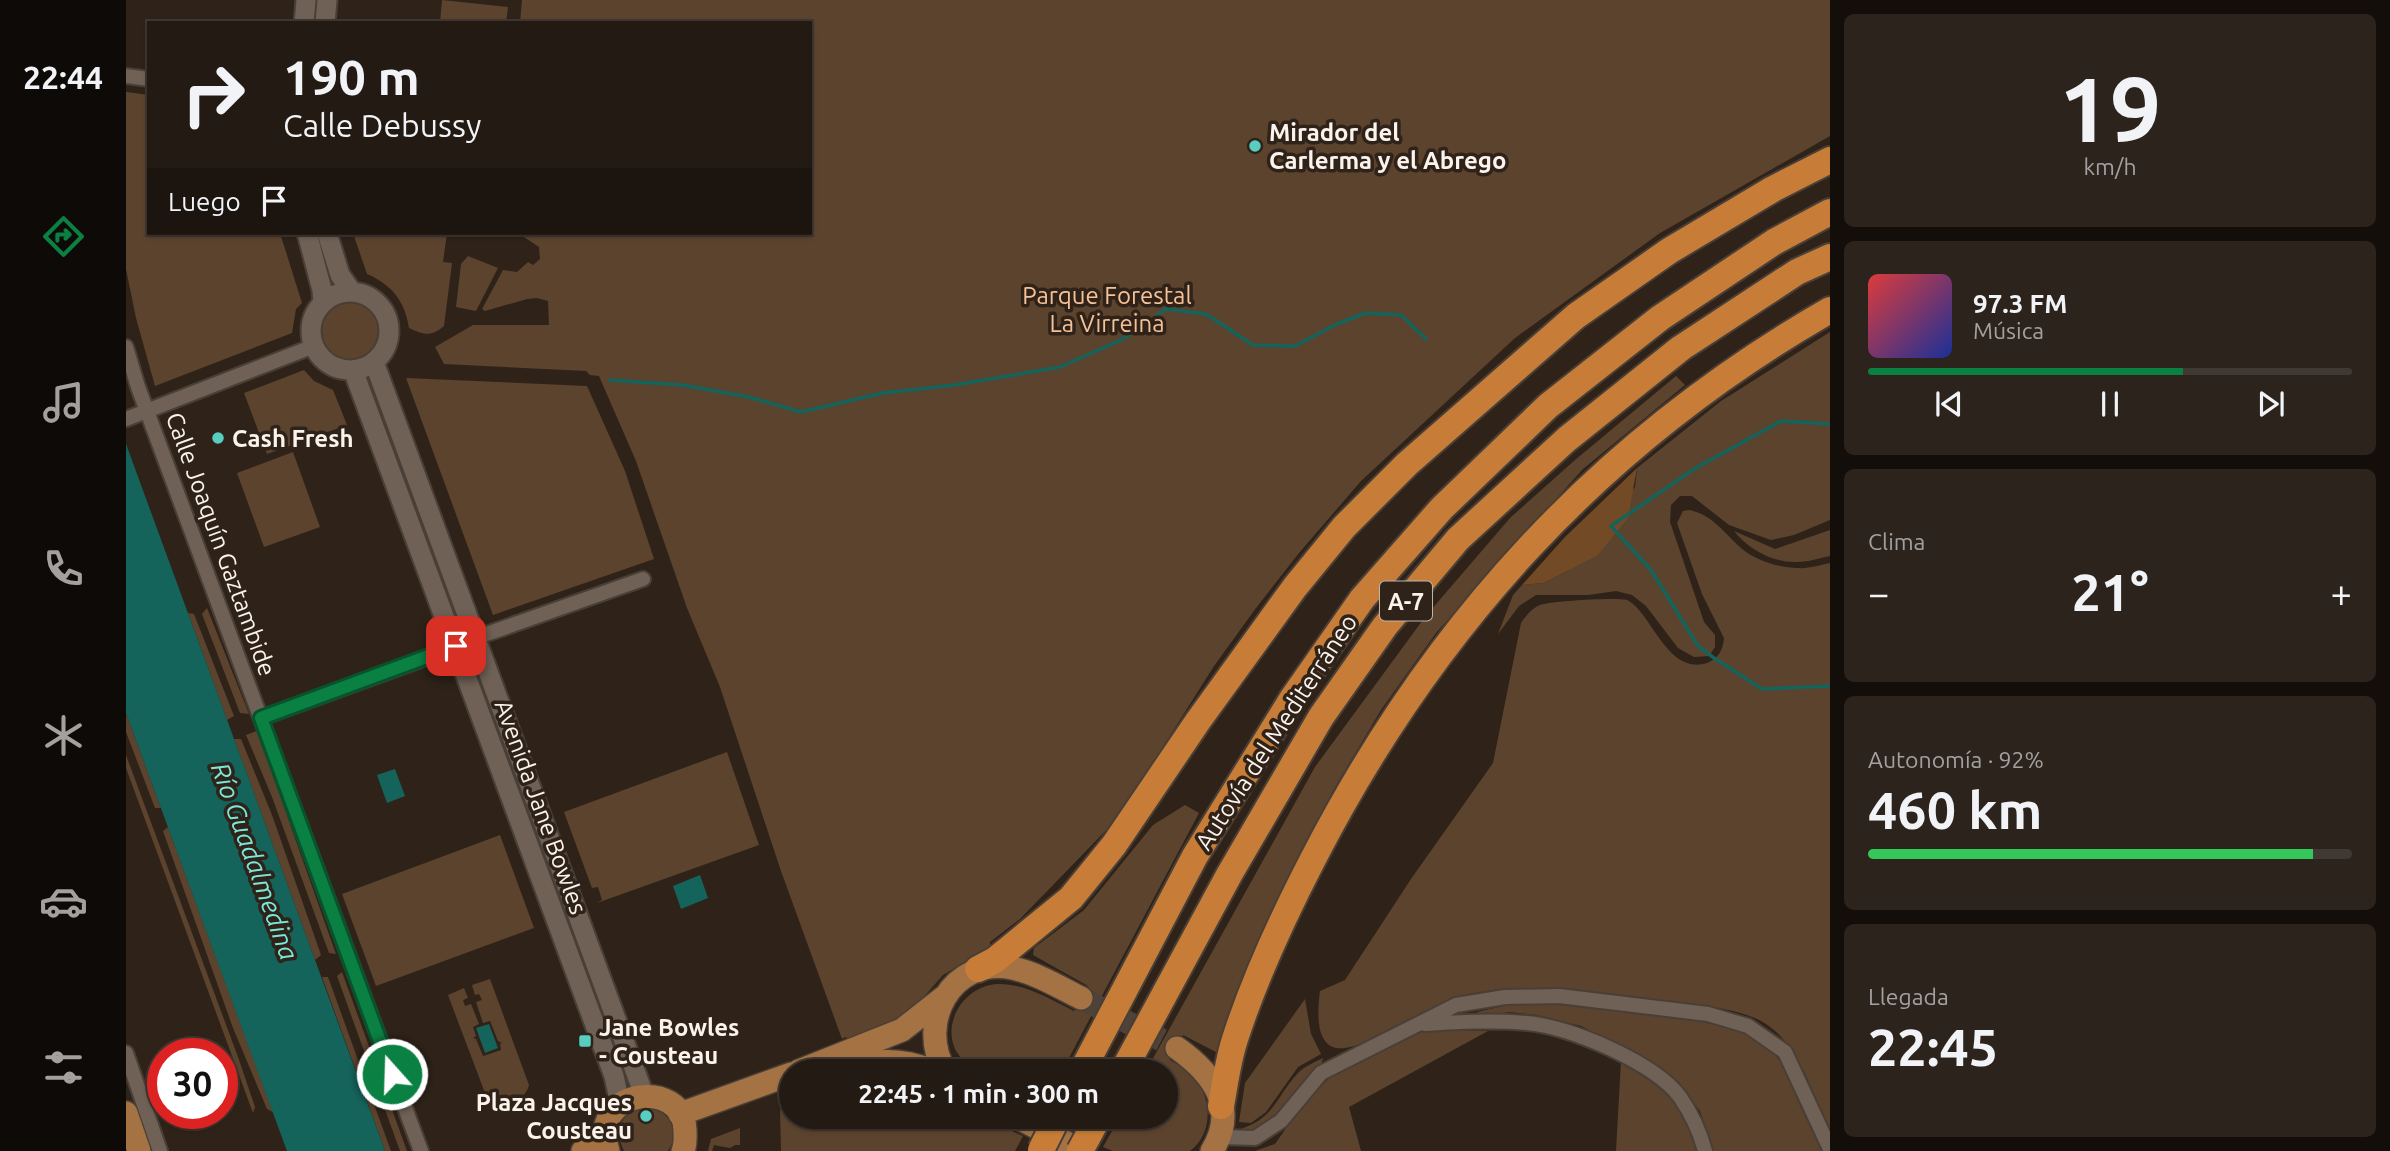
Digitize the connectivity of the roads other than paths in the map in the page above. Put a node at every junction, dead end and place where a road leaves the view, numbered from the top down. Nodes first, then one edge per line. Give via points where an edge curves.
1 (306, 0) edge
2 (327, 0) edge
3 (303, 21) edge
4 (325, 21) edge
5 (126, 76) edge
6 (147, 79) edge
7 (1830, 160) edge
8 (1830, 212) edge
9 (308, 235) edge
10 (328, 235) edge
11 (1830, 257) edge
12 (352, 292) junction
13 (323, 303) junction
14 (1830, 310) edge
15 (314, 346) junction
16 (126, 347) edge
17 (374, 362) junction
18 (353, 370) junction
19 (136, 415) edge
20 (643, 579) dead end
21 (475, 638) junction
22 (456, 646) junction
23 (261, 718) junction
24 (978, 969) junction
25 (944, 997) junction
26 (1081, 999) tunnel mouth
27 (1416, 1024) junction
28 (1177, 1048) tunnel mouth
29 (126, 1053) edge
30 (829, 1059) edge
31 (938, 1059) edge
32 (1088, 1059) edge
33 (1129, 1059) edge
34 (779, 1079) edge
35 (779, 1091) edge
36 (644, 1095) junction
37 (620, 1104) junction
38 (1221, 1106) junction
39 (126, 1113) edge
40 (683, 1120) junction
41 (1052, 1129) edge
42 (1056, 1129) edge
43 (1087, 1139) edge
44 (1216, 1144) edge
45 (606, 1146) edge
46 (1830, 1149) edge
47 (1041, 1150) edge
48 (139, 1151) edge
49 (160, 1151) edge
50 (421, 1151) edge
51 (583, 1151) edge
52 (683, 1151) edge
53 (1705, 1151) edge

1 - 3 main road
2 - 4 main road
5 - 6 street
7 - 24 highway via 1669,251 1576,316 1407,464 1344,527 1295,587 1114,845 1071,898
8 - 32 highway, Autovía del Mediterráneo / A-7 via 1773,242 1660,318 1548,406 1442,508 1362,599 1292,699 1195,856
9 - 13 main road
10 - 12 main road via 340,275
11 - 33 highway, Autovía del Mediterráneo / A-7 via 1797,272 1681,348 1567,439 1458,539 1385,626 1321,717
12 - 13 main road
12 - 17 main road via 371,298 389,323 388,342
13 - 15 main road via 312,322
14 - 38 highway via 1722,377 1620,457 1558,515 1459,629 1371,754 1294,895 1234,1040
15 - 18 main road via 328,362
15 - 19 street
16 - 19 street, Calle Joaquín Gaztambide
17 - 18 main road
17 - 21 main road, Avenida Jane Bowles
18 - 22 main road, Avenida Jane Bowles
19 - 23 street, Calle Joaquín Gaztambide
20 - 21 street
21 - 36 main road, Avenida Jane Bowles
22 - 23 street
22 - 37 main road, Avenida Jane Bowles via 614,1076
23 - 50 street, Calle Joaquín Gaztambide
24 - 25 main road via 957,981
24 - 26 main road via 1011,967
25 - 30 main road via 902,1030
25 - 31 main road via 936,1018
27 - 44 street via 1321,1073 1281,1121 1255,1138
27 - 46 street via 1456,1005 1505,997 1559,996 1707,1014 1739,1023 1785,1052
27 - 53 street via 1530,1023 1601,1044 1651,1070 1679,1096
28 - 38 main road via 1207,1073
29 - 49 street
34 - 40 main road
35 - 40 main road
36 - 37 main road
36 - 40 main road via 670,1104
37 - 45 main road via 606,1124
38 - 44 main road
39 - 48 main road
40 - 52 main road
41 - 47 highway, bridge
42 - 43 main road
45 - 51 main road

